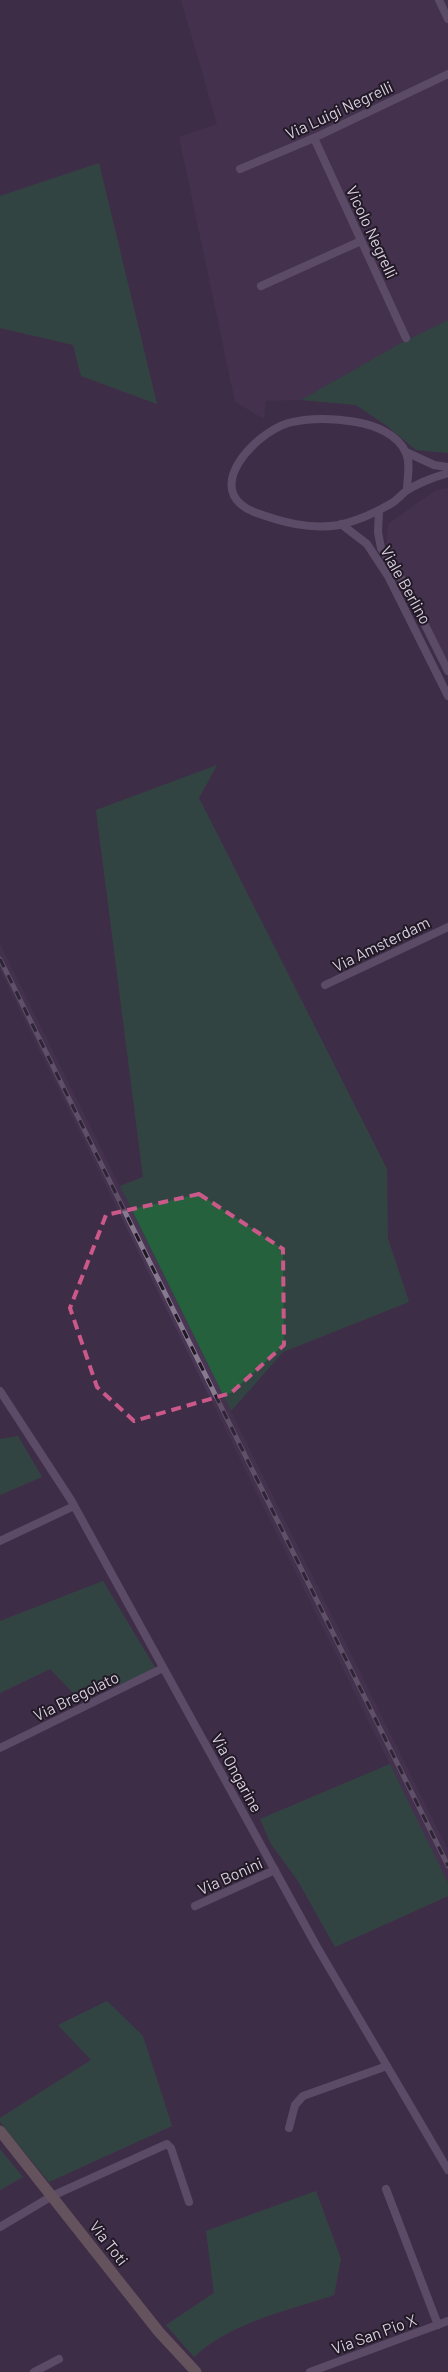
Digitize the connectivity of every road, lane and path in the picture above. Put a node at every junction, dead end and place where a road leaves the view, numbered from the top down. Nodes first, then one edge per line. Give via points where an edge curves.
1 (439, 0) edge
2 (448, 19) edge
3 (448, 74) edge
4 (314, 138) junction
5 (240, 169) dead end
6 (361, 240) junction
7 (261, 286) dead end
8 (406, 338) dead end
9 (406, 452) junction
10 (448, 467) edge
11 (448, 473) edge
12 (407, 490) junction
13 (379, 510) junction
14 (341, 524) junction
15 (448, 671) edge
16 (448, 696) edge
17 (448, 927) edge
18 (325, 985) dead end
19 (0, 1391) edge
20 (74, 1506) junction
21 (0, 1541) edge
22 (164, 1668) junction
23 (0, 1748) edge
24 (275, 1870) junction
25 (195, 1906) dead end
26 (387, 2066) junction
27 (289, 2128) dead end
28 (0, 2131) edge
29 (448, 2170) edge
30 (386, 2189) dead end
31 (52, 2196) junction
32 (189, 2202) dead end
33 (0, 2227) edge
34 (448, 2321) edge
35 (438, 2324) junction
36 (58, 2359) dead end
37 (34, 2372) edge
38 (196, 2372) edge
39 (310, 2372) edge

1 - 2 street
3 - 4 street, Via Luigi Negrelli
4 - 5 street, Via Luigi Negrelli
4 - 6 street, Vicolo Negrelli
6 - 7 street
6 - 8 street, Vicolo Negrelli
9 - 10 street via 434,465
9 - 12 street
9 - 14 street via 392,436 370,425 338,419 312,419 287,424 263,435 245,451 232,482 236,498 248,509 299,525
11 - 12 street
12 - 13 street
13 - 14 street
13 - 15 street, Viale Berlino via 381,548 404,583
14 - 16 street, Viale Berlino via 367,544 388,576
17 - 18 street, Via Amsterdam
19 - 20 street, Via Ongarine
20 - 21 street
20 - 22 street, Via Ongarine
22 - 23 street, Via Bregolato
22 - 24 street, Via Ongarine
24 - 25 street, Via Bonini
24 - 26 street, Via Ongarine
26 - 27 street via 303,2096 295,2105
26 - 29 street, Via Ongarine
28 - 31 main road, Via Toti
30 - 35 street
31 - 32 street via 167,2144
31 - 33 street
31 - 38 main road, Via Toti via 150,2321
34 - 35 street, Via San Pio X
35 - 39 street, Via San Pio X
36 - 37 street

